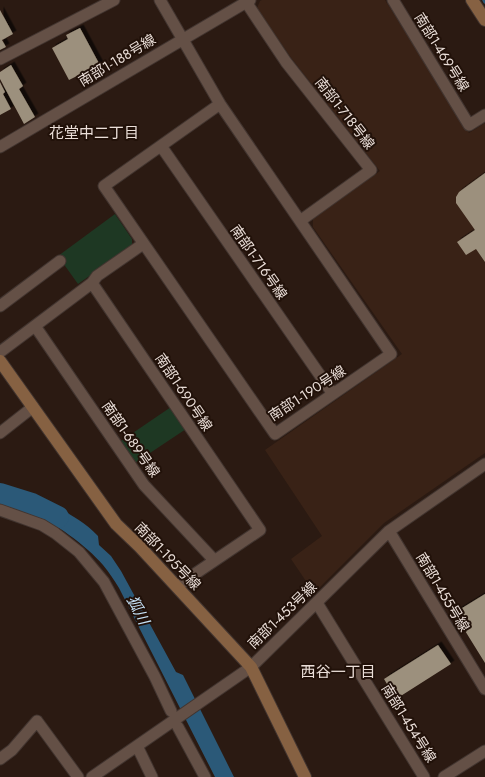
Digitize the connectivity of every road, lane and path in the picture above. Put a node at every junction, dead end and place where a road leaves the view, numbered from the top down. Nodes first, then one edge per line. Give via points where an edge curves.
1 (114, 0) edge
2 (160, 0) edge
3 (393, 0) edge
4 (472, 0) edge
5 (248, 1) edge
6 (485, 19) edge
7 (182, 40) junction
8 (0, 59) edge
9 (220, 104) junction
10 (485, 115) edge
11 (161, 146) junction
12 (0, 147) edge
13 (300, 221) junction
14 (143, 244) junction
15 (60, 261) dead end
16 (92, 282) junction
17 (0, 306) edge
18 (35, 326) junction
19 (0, 352) edge
20 (0, 361) edge
21 (333, 394) junction
22 (33, 407) junction
23 (0, 433) edge
24 (485, 464) edge
25 (0, 510) edge
26 (389, 531) junction
27 (214, 560) junction
28 (177, 586) junction
29 (317, 603) junction
30 (251, 667) junction
31 (485, 689) edge
32 (175, 719) junction
33 (137, 746) junction
34 (485, 751) edge
35 (0, 759) edge
36 (78, 777) edge
37 (92, 777) edge
38 (152, 777) edge
39 (205, 777) edge
40 (305, 777) edge
41 (424, 777) edge
42 (444, 777) edge

1 - 8 street
2 - 7 street, 南部1-190号線
3 - 10 street, 南部1-469号線 via 469,125
4 - 6 street
5 - 7 street, 南部1-188号線
5 - 13 street, 南部1-718号線 via 286,62 371,170
7 - 9 street, 南部1-190号線
7 - 12 street, 南部1-188号線
9 - 11 street, 南部1-190号線
9 - 13 street, 南部1-190号線
11 - 14 street, 南部1-190号線 via 104,186
11 - 21 street, 南部1-716号線
13 - 21 street, 南部1-190号線 via 392,354
14 - 16 street
14 - 21 street, 南部1-190号線 via 275,434
15 - 17 street
16 - 18 street
16 - 27 street, 南部1-690号線 via 260,530
18 - 19 street
18 - 27 street, 南部1-689号線 via 144,485
20 - 22 street, 南部1-195号線
22 - 23 street
22 - 28 street, 南部1-195号線 via 116,524
24 - 26 street, 南部1-453号線
25 - 32 street via 42,525 55,533 78,552 104,582
26 - 29 street, 南部1-453号線
26 - 31 street, 南部1-455号線
27 - 28 street, 南部1-690号線
28 - 30 street, 南部1-195号線
29 - 30 street, 南部1-453号線
29 - 41 street, 南部1-454号線
30 - 32 street, 南部1-453号線
30 - 40 street, 南部1-195号線
32 - 33 street, 南部1-453号線
32 - 39 street
33 - 37 street, 南部1-453号線
33 - 38 street
34 - 42 street, 南部1-454号線
35 - 36 street via 12,750 37,721

